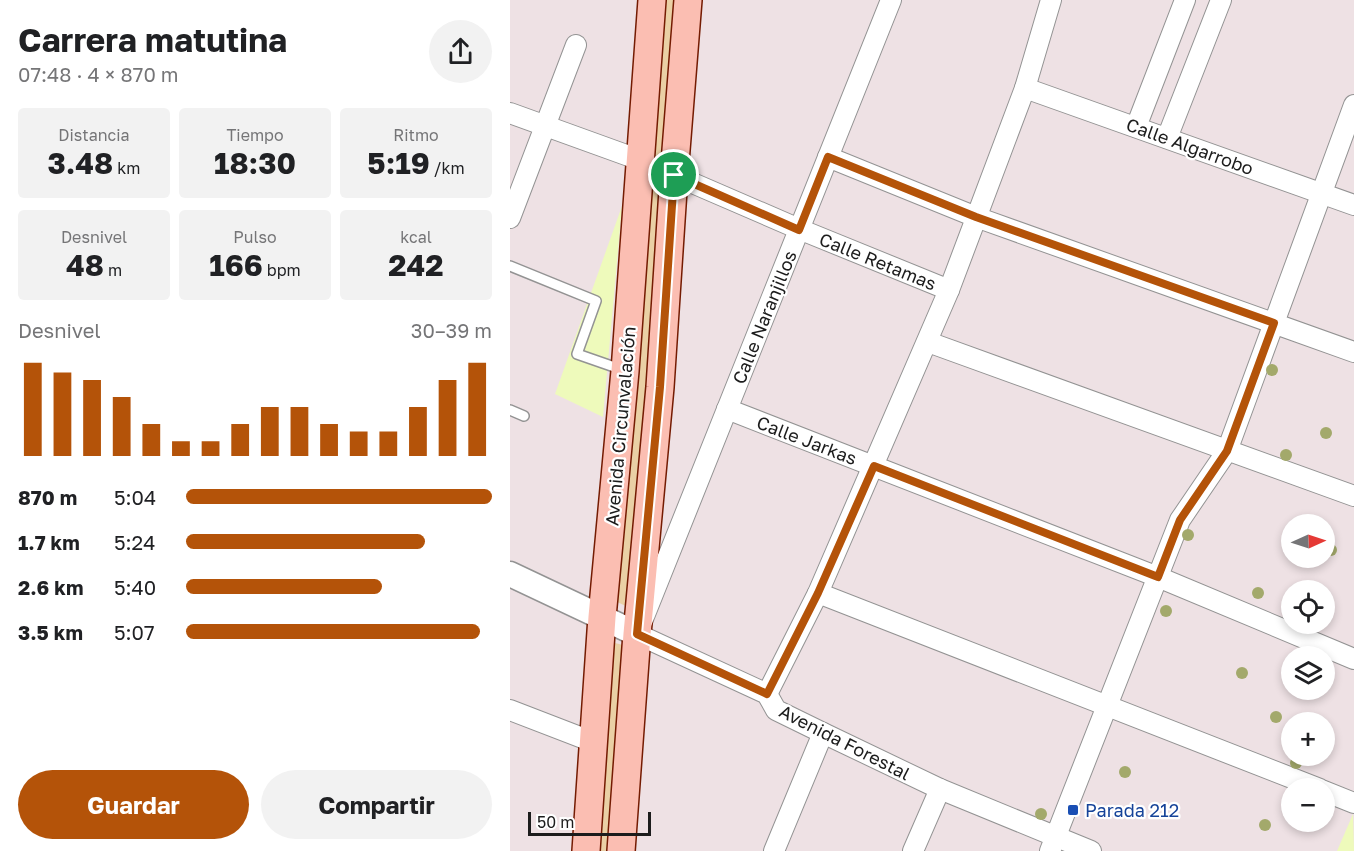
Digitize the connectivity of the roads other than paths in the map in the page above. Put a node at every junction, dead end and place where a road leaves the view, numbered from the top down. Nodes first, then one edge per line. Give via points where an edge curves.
1 (652, 0) edge
2 (688, 0) edge
3 (891, 0) edge
4 (1051, 0) edge
5 (1185, 0) edge
6 (1221, 0) edge
7 (576, 45) dead end
8 (1025, 88) junction
9 (1354, 105) edge
10 (510, 113) edge
11 (545, 126) junction
12 (1136, 127) junction
13 (1167, 138) junction
14 (828, 157) junction
15 (640, 160) junction
16 (674, 175) junction
17 (1322, 194) junction
18 (1354, 205) edge
19 (976, 217) junction
20 (510, 218) edge
21 (799, 230) junction
22 (510, 266) edge
23 (949, 290) junction
24 (1274, 323) junction
25 (928, 342) junction
26 (1354, 352) edge
27 (625, 371) junction
28 (727, 409) junction
29 (510, 410) edge
30 (524, 416) dead end
31 (1227, 451) junction
32 (874, 466) junction
33 (1354, 496) edge
34 (510, 574) edge
35 (1158, 577) junction
36 (818, 593) junction
37 (602, 617) junction
38 (637, 634) junction
39 (1354, 659) edge
40 (767, 694) junction
41 (1108, 705) junction
42 (510, 710) edge
43 (823, 733) junction
44 (593, 742) junction
45 (1292, 778) edge
46 (940, 789) junction
47 (1335, 795) edge
48 (1354, 803) edge
49 (1053, 843) edge
50 (586, 851) edge
51 (621, 851) edge
52 (774, 851) edge
53 (913, 851) edge
54 (1091, 851) edge

1 - 15 main road, Avenida Circunvalación
2 - 16 main road, Avenida Circunvalación
3 - 14 street, Calle Naranjillos
4 - 8 street
5 - 12 street
6 - 13 street
7 - 11 street
8 - 12 street, Calle Algarrobo
8 - 19 street
9 - 17 street
10 - 11 street
11 - 15 street
11 - 20 street
12 - 13 street, Calle Algarrobo
13 - 17 street, Calle Algarrobo
14 - 19 street
14 - 21 street, Calle Naranjillos
15 - 27 main road, Avenida Circunvalación
16 - 21 street, Calle Retamas
16 - 38 main road, Avenida Circunvalación via 660,387
17 - 18 street, Calle Algarrobo
17 - 24 street
19 - 23 street
19 - 24 street
21 - 23 street, Calle Retamas
21 - 28 street, Calle Naranjillos
22 - 27 lane via 596,302 577,354
23 - 25 street
24 - 26 street
24 - 31 street
25 - 31 street
25 - 32 street
27 - 37 main road, Avenida Circunvalación
28 - 32 street, Calle Jarkas
28 - 38 street, Calle Naranjillos
29 - 30 lane
31 - 33 street
31 - 35 street via 1180,520
32 - 35 street, Calle Jarkas
32 - 36 street
34 - 37 street, Avenida Forestal
35 - 39 street, Calle Jarkas
35 - 41 street
36 - 40 street
36 - 41 street
37 - 38 street, Avenida Forestal
37 - 44 main road, Avenida Circunvalación
38 - 40 street, Avenida Forestal
38 - 51 main road, Avenida Circunvalación
40 - 43 street, Avenida Forestal via 776,710
41 - 45 street
41 - 49 street
42 - 44 street
43 - 46 street, Avenida Forestal
43 - 52 street
44 - 50 main road, Avenida Circunvalación
46 - 49 street, Avenida Forestal
46 - 53 street
47 - 48 street
49 - 54 street, Avenida Forestal

